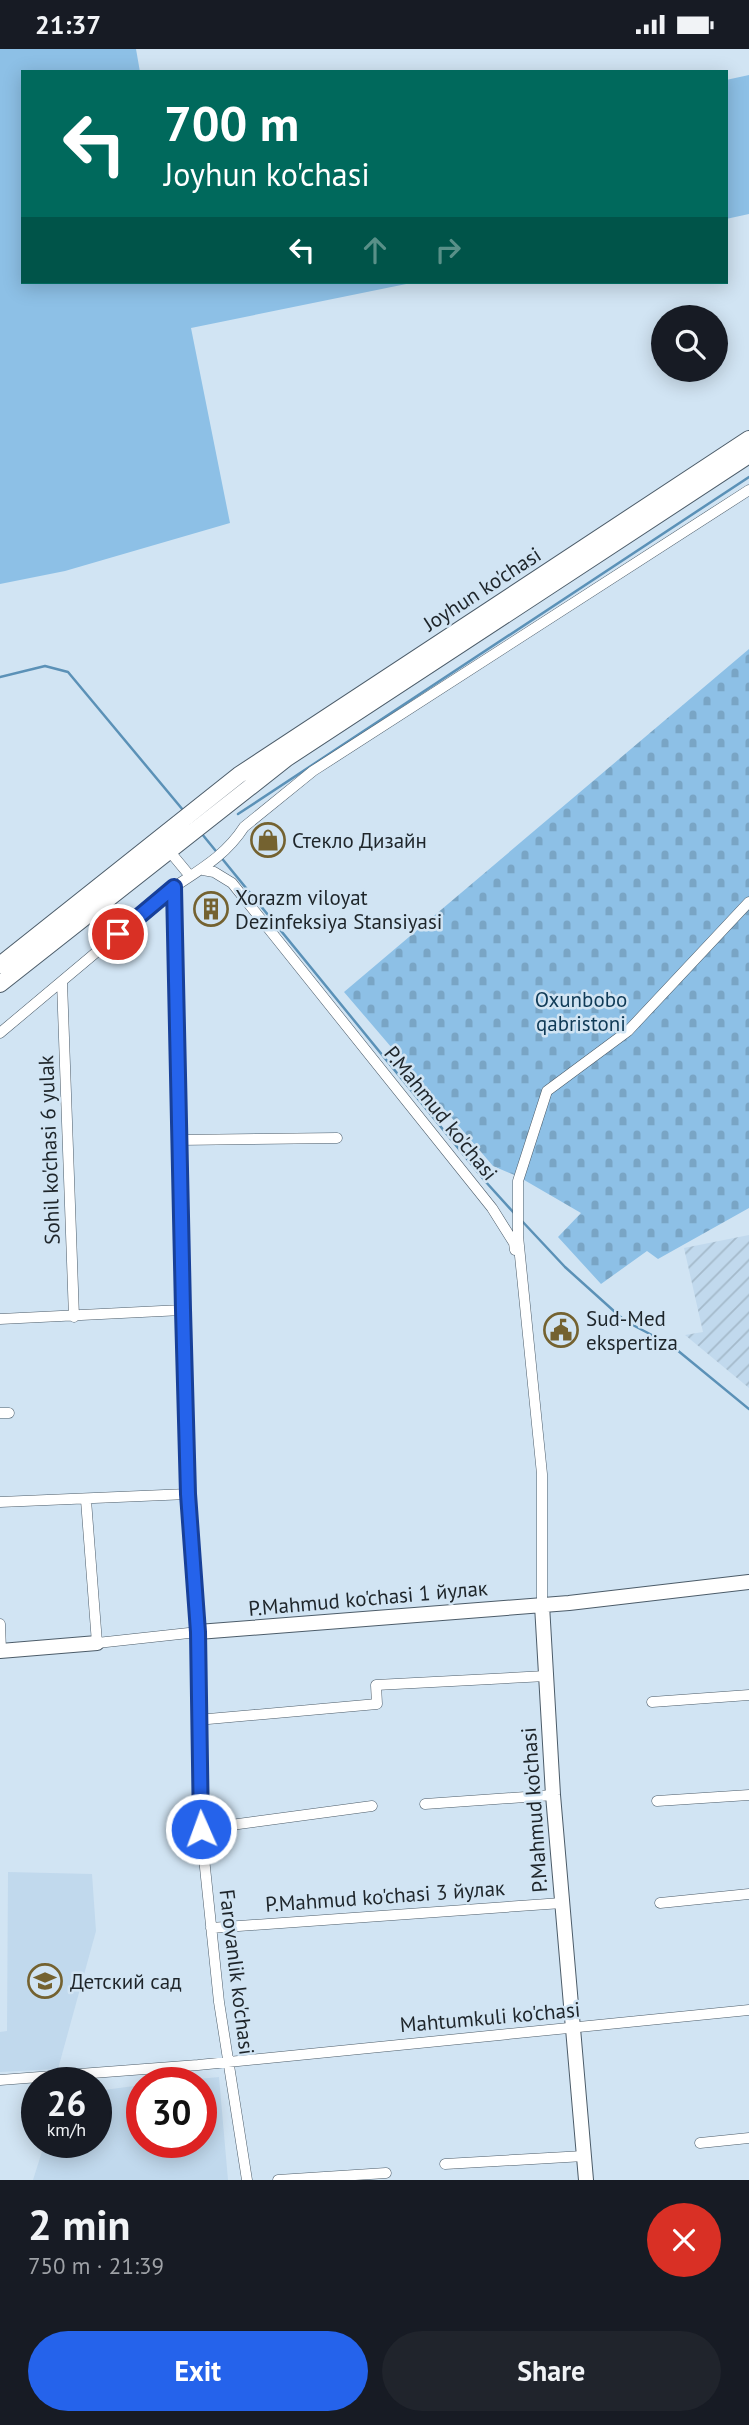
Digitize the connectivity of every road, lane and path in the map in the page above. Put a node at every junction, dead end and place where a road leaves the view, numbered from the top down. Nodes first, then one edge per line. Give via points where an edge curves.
1 (749, 439) edge
2 (749, 455) edge
3 (749, 490) edge
4 (244, 781) junction
5 (168, 842) junction
6 (203, 870) junction
7 (190, 876) junction
8 (174, 887) junction
9 (749, 902) edge
10 (0, 965) edge
11 (61, 982) junction
12 (0, 984) edge
13 (0, 1033) edge
14 (337, 1138) dead end
15 (179, 1140) junction
16 (183, 1310) junction
17 (74, 1317) junction
18 (0, 1319) edge
19 (540, 1437) junction
20 (188, 1494) junction
21 (86, 1500) junction
22 (0, 1502) edge
23 (749, 1582) edge
24 (542, 1605) junction
25 (0, 1624) edge
26 (198, 1632) junction
27 (97, 1643) junction
28 (1, 1651) edge
29 (546, 1676) junction
30 (749, 1695) edge
31 (652, 1702) dead end
32 (197, 1720) junction
33 (553, 1795) junction
34 (749, 1795) edge
35 (657, 1801) dead end
36 (425, 1804) dead end
37 (372, 1806) dead end
38 (201, 1829) junction
39 (749, 1894) edge
40 (562, 1903) junction
41 (660, 1903) dead end
42 (211, 1928) junction
43 (749, 2010) edge
44 (572, 2029) junction
45 (232, 2060) junction
46 (0, 2080) edge
47 (749, 2138) edge
48 (700, 2143) dead end
49 (584, 2156) junction
50 (445, 2164) dead end
51 (386, 2173) dead end
52 (247, 2180) edge
53 (278, 2180) edge
54 (586, 2180) edge

1 - 4 main road, Joyhun ko'chasi
2 - 4 main road, Joyhun ko'chasi
3 - 6 street via 313,771 244,827
4 - 5 main road
5 - 7 street
5 - 10 main road
5 - 12 main road
6 - 7 street
6 - 19 street, P.Mahmud ko'chasi via 232,883 492,1209 514,1243
7 - 8 street
8 - 11 street
8 - 15 street, Farovanlik ko'chasi
9 - 19 street, P.Mahmud ko'chasi via 628,1031 547,1091 518,1181 518,1236
11 - 13 street
11 - 17 street, Sohil ko'chasi 6 yulak
14 - 15 street
15 - 16 street, Farovanlik ko'chasi
16 - 17 street
16 - 20 street, Farovanlik ko'chasi
17 - 18 street
19 - 24 street, P.Mahmud ko'chasi
20 - 21 street
20 - 26 street, Farovanlik ko'chasi
21 - 22 street
21 - 27 street
23 - 24 street, P.Mahmud ko'chasi 1 йулак
24 - 26 street, P.Mahmud ko'chasi 1 йулак
24 - 29 street, P.Mahmud ko'chasi
25 - 28 street
26 - 27 street
26 - 32 street, Farovanlik ko'chasi
27 - 28 street
29 - 32 street via 376,1685 377,1704
29 - 33 street, P.Mahmud ko'chasi
30 - 31 street
32 - 38 street, Farovanlik ko'chasi
33 - 36 street
33 - 40 street, P.Mahmud ko'chasi
34 - 35 street
37 - 38 street
38 - 42 street, Farovanlik ko'chasi
39 - 41 street
40 - 42 street, P.Mahmud ko'chasi 3 йулак
40 - 44 street, P.Mahmud ko'chasi
42 - 45 street, Farovanlik ko'chasi
43 - 44 street, Mahtumkuli ko'chasi
44 - 45 street, Mahtumkuli ko'chasi
44 - 49 street, P.Mahmud ko'chasi
45 - 46 street, Mahtumkuli ko'chasi
45 - 52 street, Farovanlik ko'chasi
47 - 48 street
49 - 50 street
49 - 54 street, P.Mahmud ko'chasi
51 - 53 street

